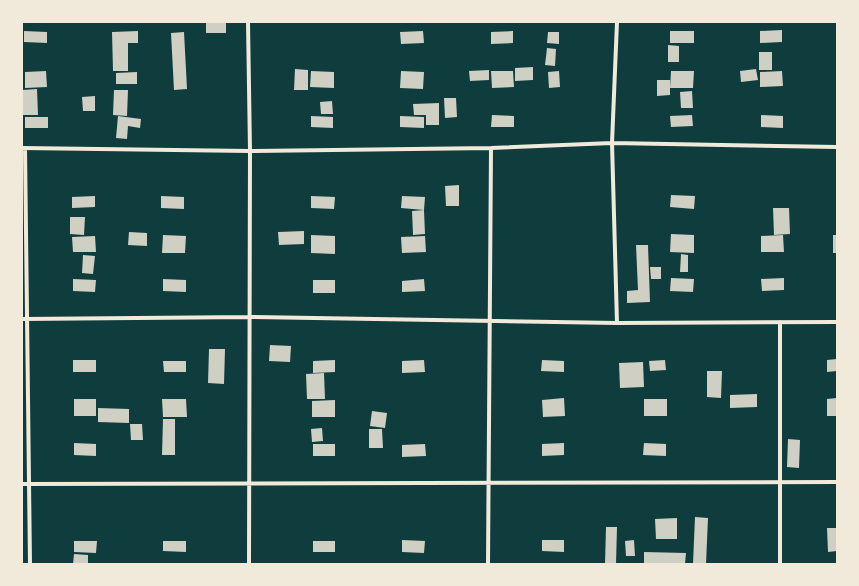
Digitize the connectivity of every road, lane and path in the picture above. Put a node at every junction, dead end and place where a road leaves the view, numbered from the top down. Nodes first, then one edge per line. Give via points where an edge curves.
1 (248, 22) edge
2 (617, 22) edge
3 (612, 143) junction
4 (837, 147) edge
5 (23, 148) edge
6 (491, 148) junction
7 (250, 151) junction
8 (250, 317) junction
9 (24, 319) edge
10 (490, 321) junction
11 (780, 322) junction
12 (837, 322) edge
13 (617, 323) junction
14 (780, 482) junction
15 (837, 482) edge
16 (488, 483) junction
17 (22, 484) edge
18 (28, 484) junction
19 (249, 484) junction
20 (30, 564) edge
21 (249, 564) edge
22 (488, 564) edge
23 (780, 564) edge

1 - 7 street
2 - 3 street
3 - 4 street
3 - 6 street
3 - 13 street
5 - 7 street
5 - 9 street
6 - 7 street
6 - 10 street
7 - 8 street
8 - 9 street
8 - 10 street
8 - 19 street
9 - 18 street
10 - 13 street
10 - 16 street
11 - 12 street
11 - 13 street
11 - 14 street
14 - 15 street
14 - 16 street
14 - 23 street
16 - 19 street
16 - 22 street
17 - 18 street
18 - 19 street
18 - 20 street
19 - 21 street

